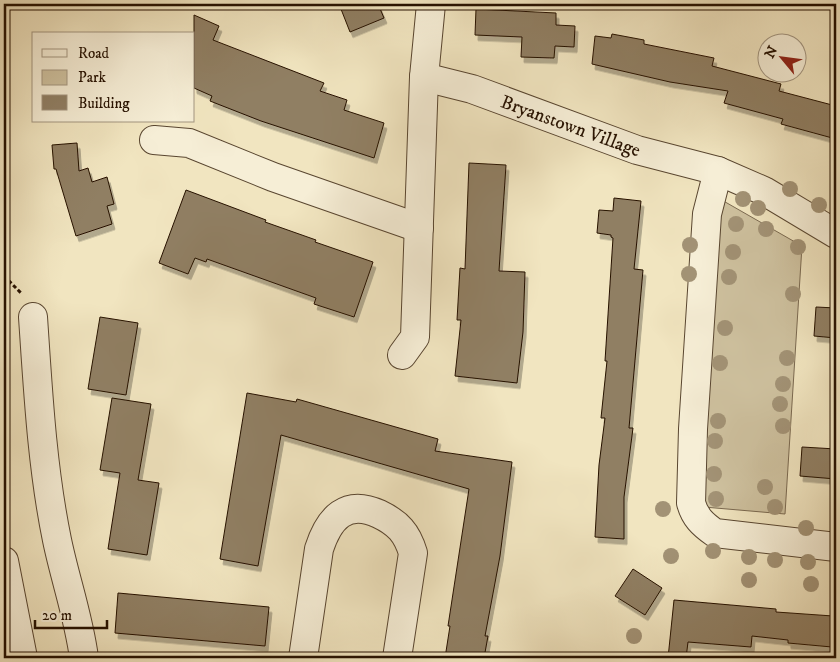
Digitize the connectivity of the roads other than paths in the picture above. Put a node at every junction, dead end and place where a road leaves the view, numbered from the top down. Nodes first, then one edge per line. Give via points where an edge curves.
1 (431, 4) edge
2 (424, 78) junction
3 (154, 140) dead end
4 (718, 171) junction
5 (419, 228) junction
6 (836, 234) edge
7 (33, 317) dead end
8 (402, 355) dead end
9 (836, 547) edge
10 (4, 561) edge
11 (9, 617) edge
12 (23, 658) edge
13 (84, 658) edge
14 (303, 658) edge
15 (397, 658) edge

1 - 2 street
2 - 4 street, Bryanstown Village via 472,89 637,150
2 - 5 street
3 - 5 street via 188,143 273,177
4 - 6 street, Bryanstown Village via 764,191
4 - 9 street via 708,214 691,503 699,520 715,532
5 - 8 street via 415,337
7 - 13 street via 46,473 57,540
10 - 11 street
11 - 12 street
14 - 15 street via 324,534 344,511 359,507 394,521 408,538 413,553

